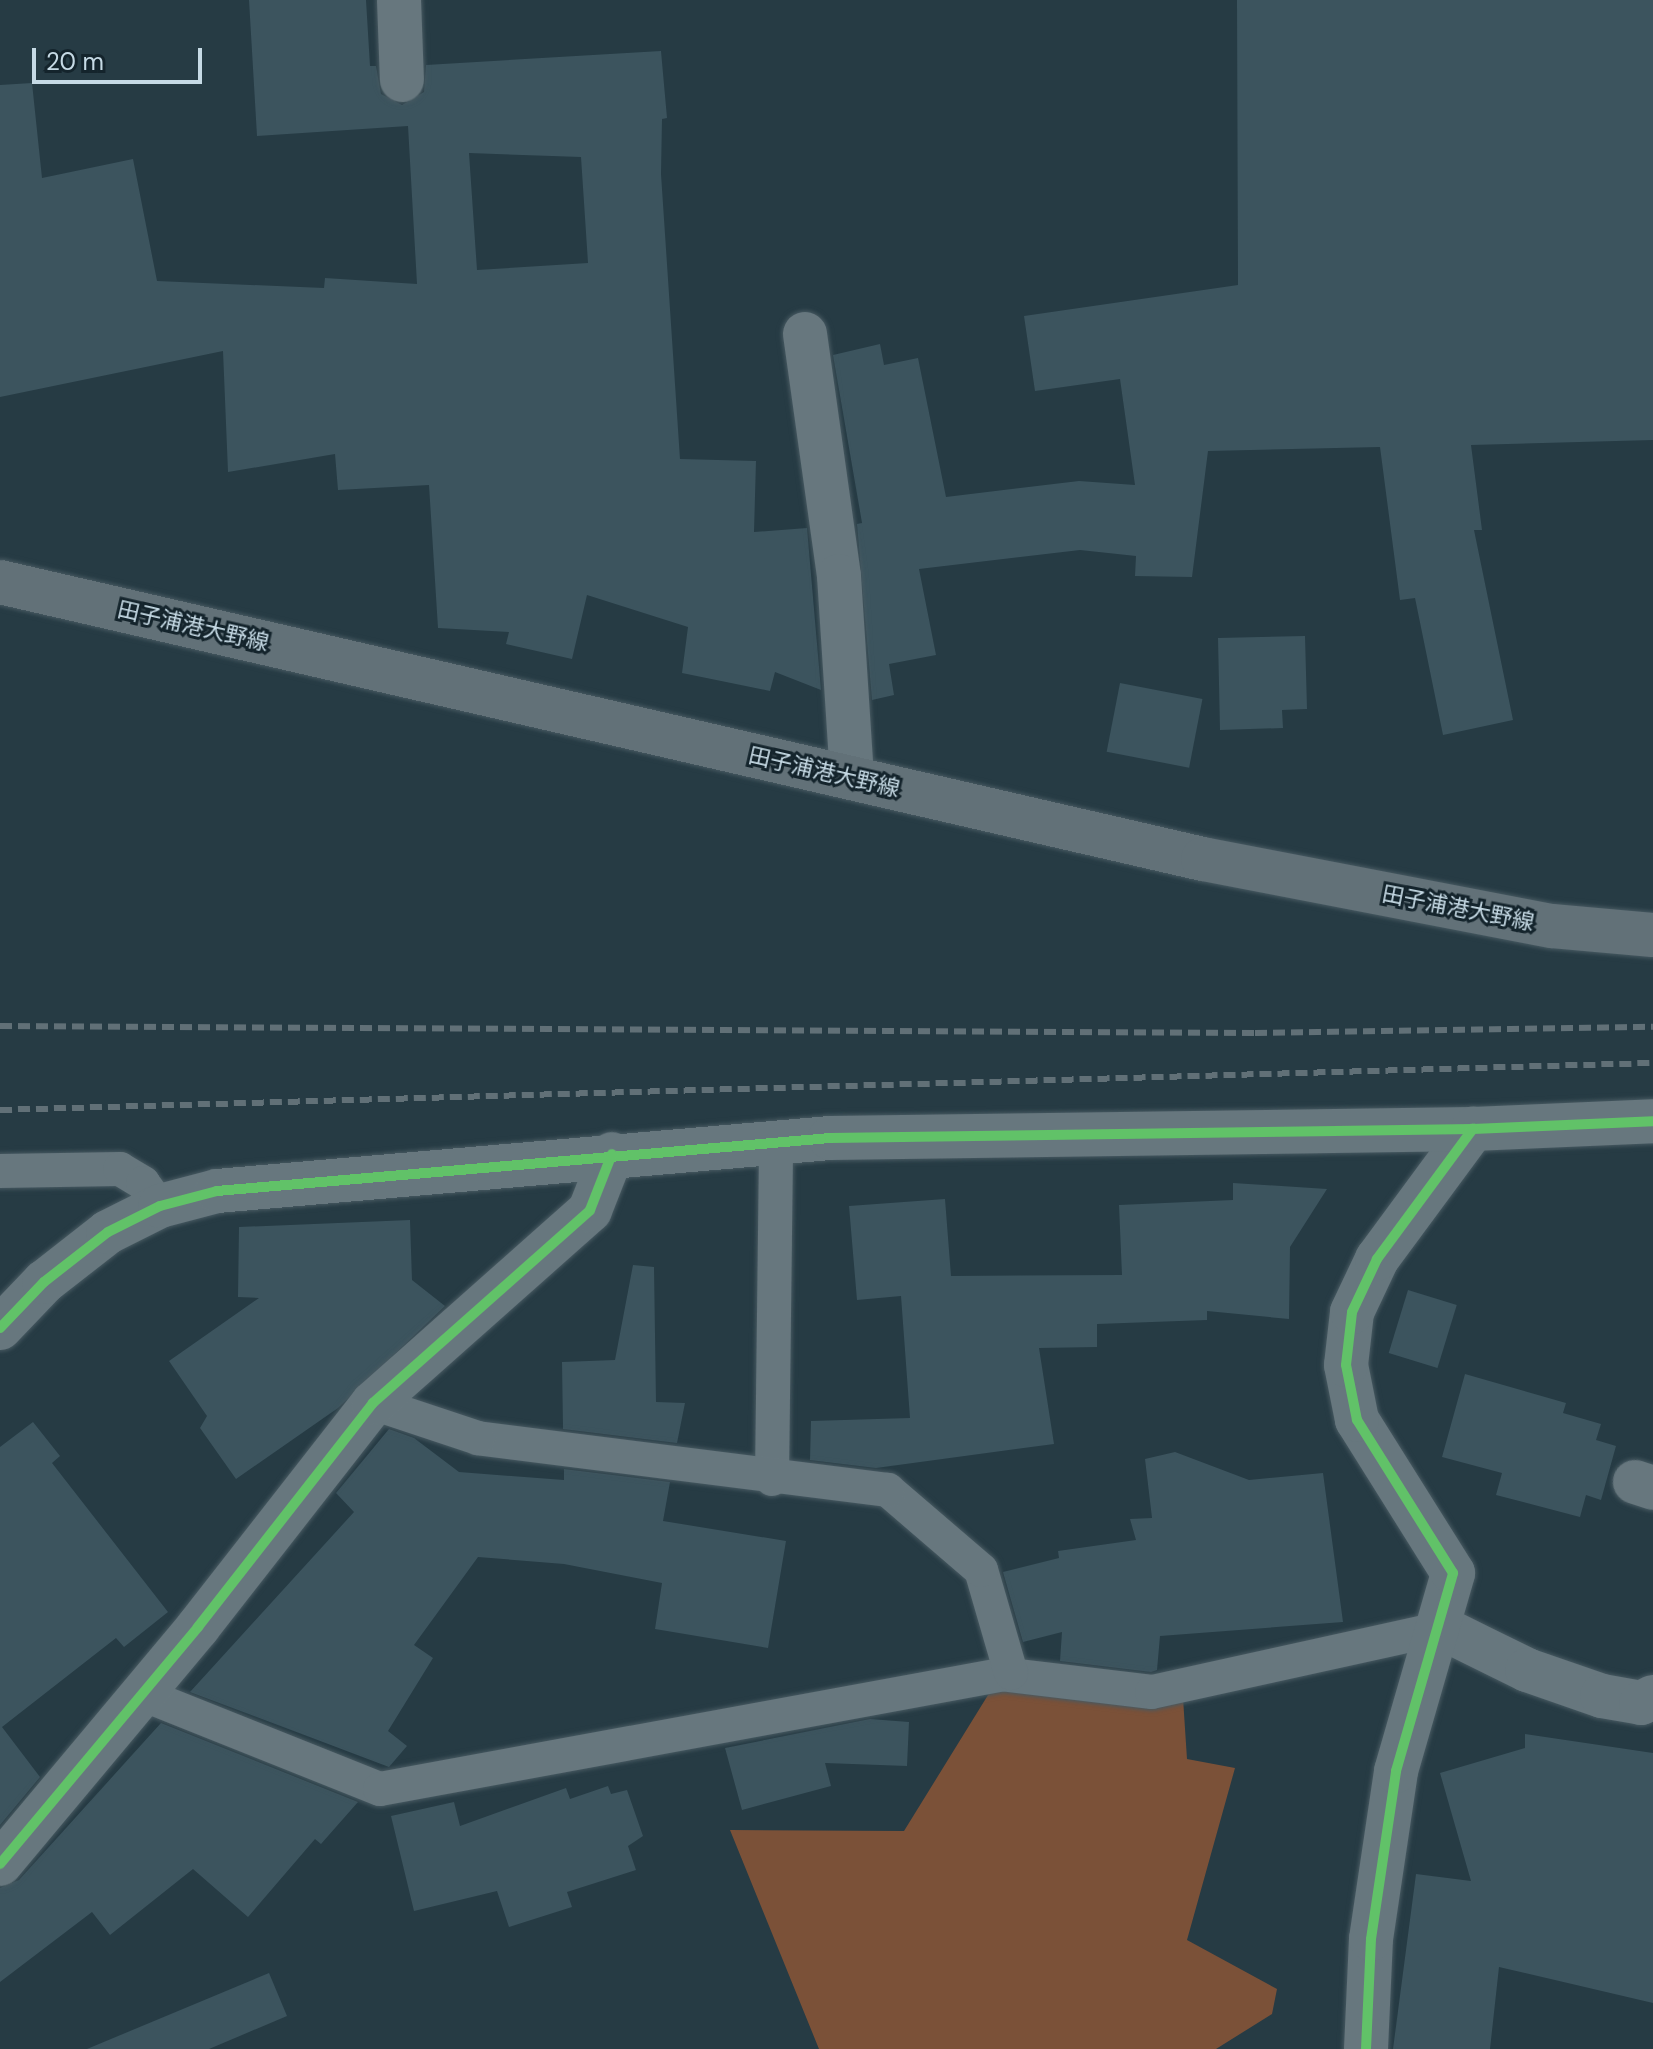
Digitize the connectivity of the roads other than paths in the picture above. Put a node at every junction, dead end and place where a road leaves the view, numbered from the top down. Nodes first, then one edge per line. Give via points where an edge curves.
1 (399, 0) edge
2 (402, 80) dead end
3 (805, 334) dead end
4 (0, 582) edge
5 (852, 778) junction
6 (1653, 935) edge
7 (1653, 1121) edge
8 (1473, 1129) junction
9 (776, 1141) junction
10 (612, 1154) junction
11 (0, 1171) edge
12 (160, 1206) junction
13 (0, 1328) edge
14 (373, 1403) junction
15 (772, 1479) junction
16 (1442, 1628) junction
17 (1001, 1674) junction
18 (142, 1694) junction
19 (1653, 1697) edge
20 (0, 1864) edge
21 (1366, 2049) edge

1 - 2 street
3 - 5 street via 839,576
4 - 5 main road, 田子浦港大野線
5 - 6 main road, 田子浦港大野線 via 1234,865 1552,926
7 - 8 street
8 - 9 street
8 - 16 street via 1377,1259 1352,1312 1346,1365 1357,1420 1453,1573
9 - 10 street
9 - 15 lane
10 - 12 street via 217,1191
10 - 14 street via 590,1210
11 - 12 lane via 120,1169 143,1183
12 - 13 street via 75,1255
14 - 15 lane via 478,1438
14 - 18 street
15 - 17 lane via 888,1490 981,1570 1011,1673
16 - 17 lane via 1152,1692
16 - 19 street via 1527,1670 1602,1696 1641,1703
16 - 21 street via 1396,1771 1371,1939
17 - 18 lane via 380,1789
18 - 20 street

